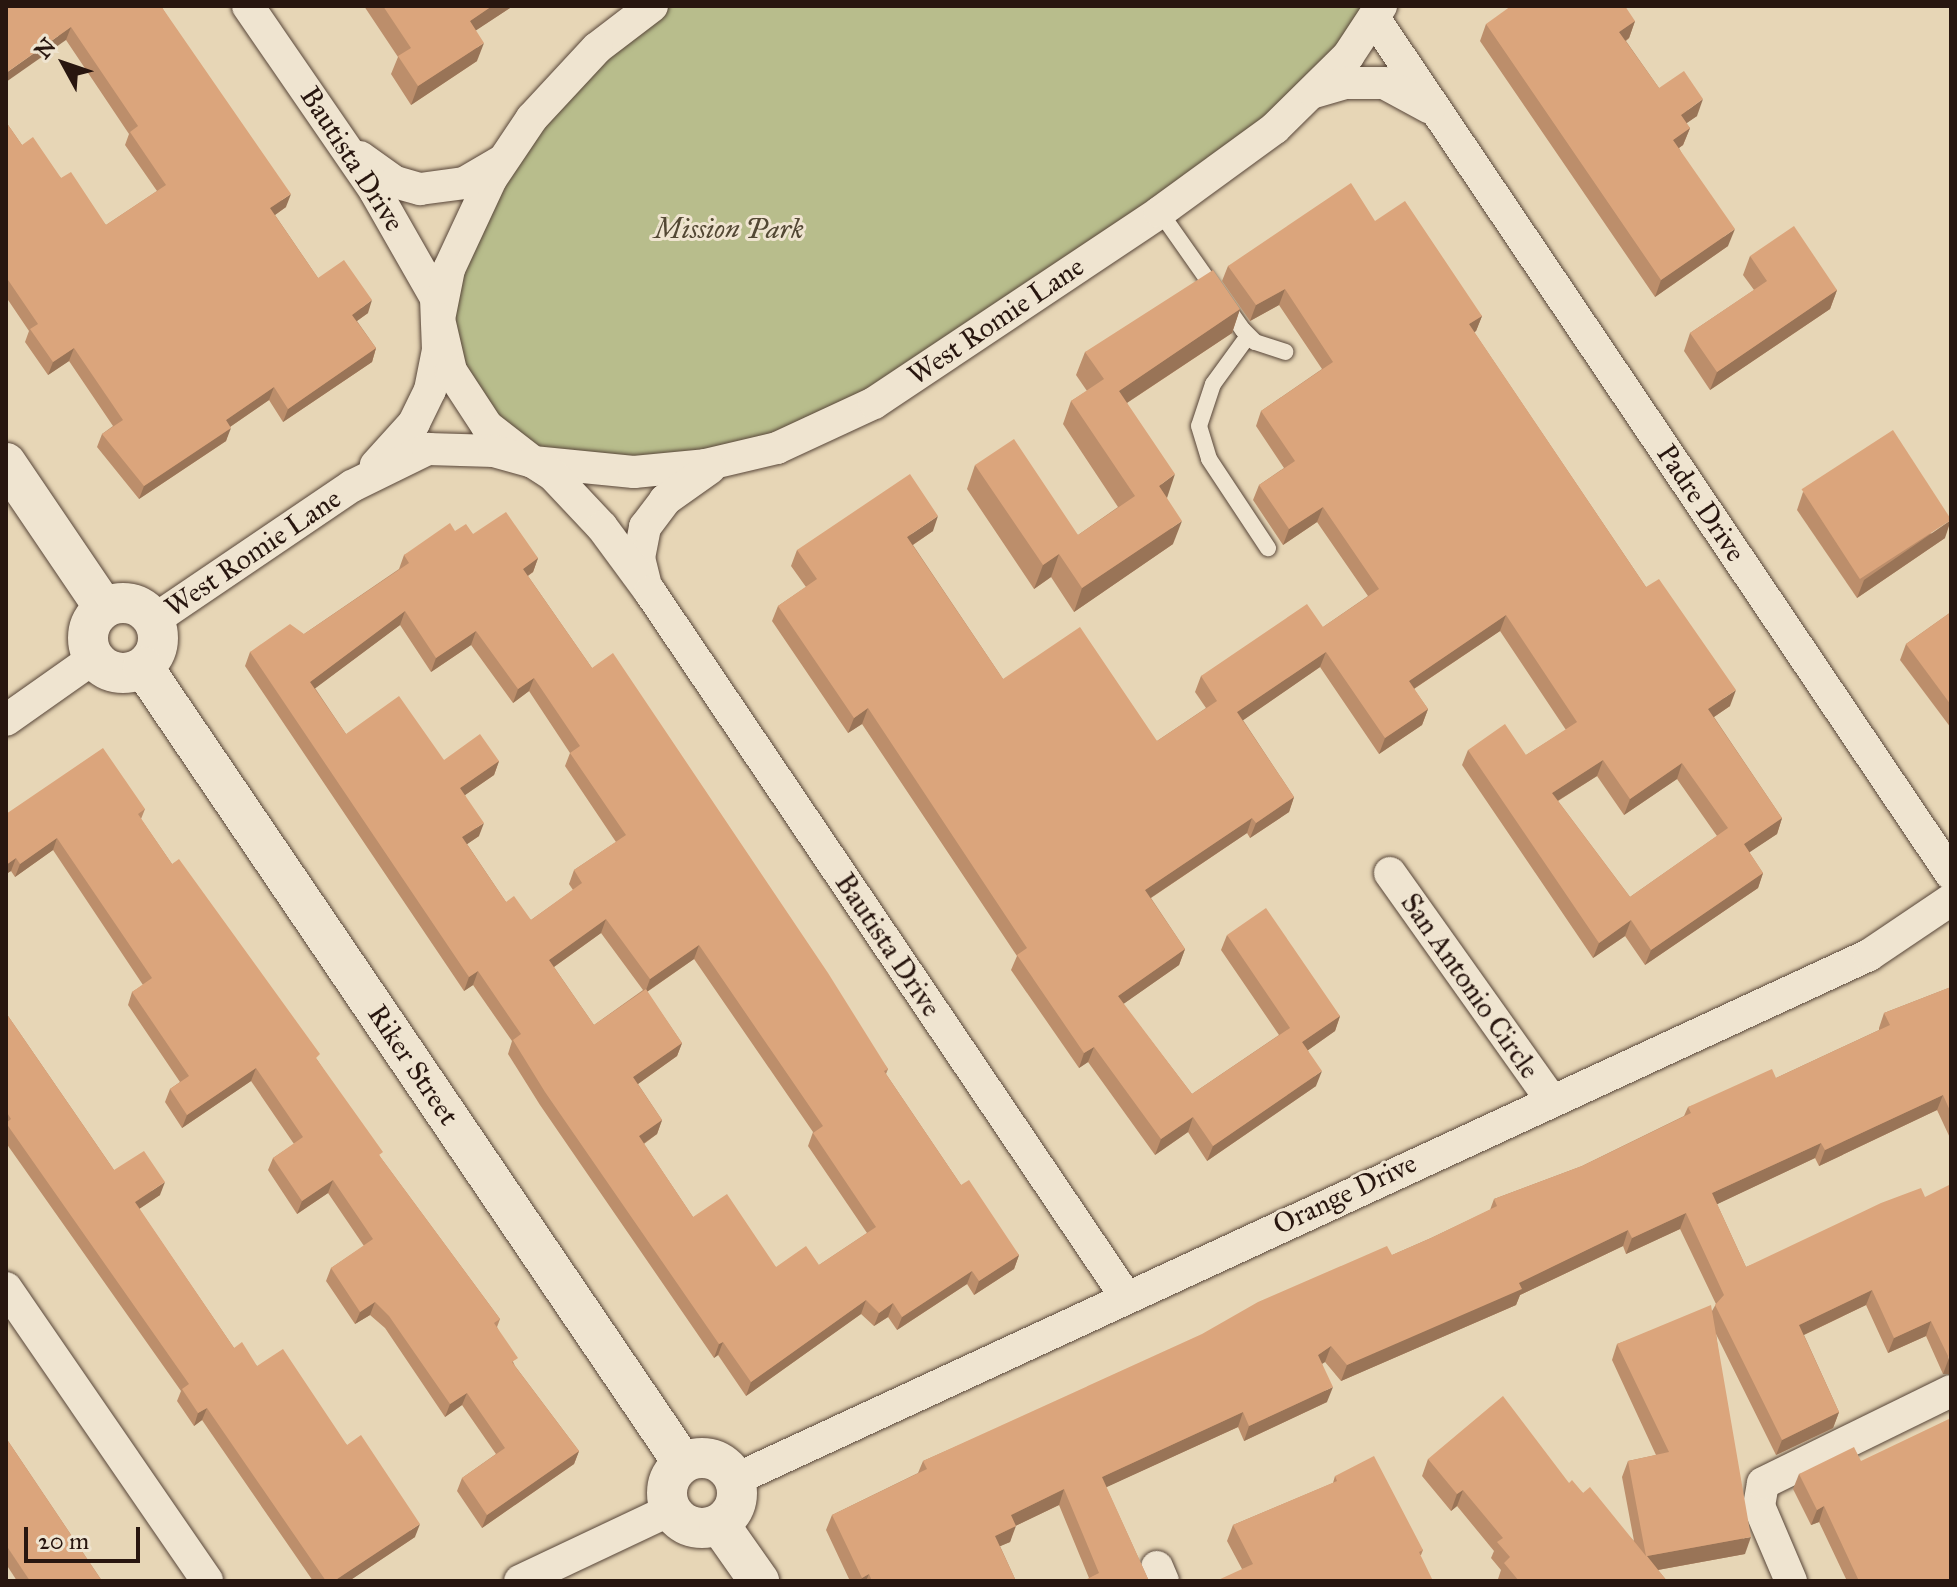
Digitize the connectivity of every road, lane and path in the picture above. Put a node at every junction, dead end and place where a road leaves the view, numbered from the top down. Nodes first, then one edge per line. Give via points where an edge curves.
1 (248, 6) edge
2 (652, 6) edge
3 (1378, 12) edge
4 (1314, 92) junction
5 (1450, 132) junction
6 (347, 149) junction
7 (502, 161) junction
8 (1160, 212) junction
9 (439, 319) junction
10 (1248, 336) junction
11 (1285, 352) dead end
12 (533, 462) junction
13 (719, 462) junction
14 (6, 463) edge
15 (352, 486) junction
16 (1268, 548) dead end
17 (650, 592) junction
18 (104, 608) junction
19 (154, 620) junction
20 (94, 658) junction
21 (143, 667) junction
22 (6, 720) edge
23 (1390, 873) dead end
24 (1951, 874) edge
25 (1951, 900) edge
26 (1550, 1098) junction
27 (6, 1288) edge
28 (1126, 1297) junction
29 (1951, 1391) edge
30 (683, 1463) junction
31 (734, 1480) junction
32 (670, 1510) junction
33 (719, 1524) junction
34 (207, 1581) edge
35 (520, 1581) edge
36 (759, 1581) edge
37 (1791, 1581) edge

1 - 6 street, Bautista Drive
2 - 7 street, West Romie Lane via 564,80
3 - 4 street, West Romie Lane
3 - 5 street
4 - 5 street via 1346,83 1384,83 1417,98
4 - 8 street, West Romie Lane via 1242,154
5 - 24 street, Padre Drive
6 - 7 street via 395,182 420,189 464,183
6 - 9 street, Bautista Drive via 416,256 436,298
7 - 9 street, West Romie Lane via 459,243
8 - 10 lane
8 - 13 street, West Romie Lane via 874,403 777,448
9 - 12 street, West Romie Lane via 451,371 474,409
9 - 15 street, West Romie Lane via 436,362 424,405 401,441
10 - 11 lane
10 - 16 lane via 1213,384 1199,426 1209,459
12 - 13 street, West Romie Lane via 634,472
12 - 15 street, West Romie Lane via 471,448 428,449
12 - 17 street, Bautista Drive via 582,502
13 - 17 street via 665,500 645,527 639,558
14 - 18 street
15 - 19 street, West Romie Lane
17 - 28 street, Bautista Drive
18 - 19 street via 126,603
18 - 20 street via 89,631
19 - 21 street via 158,646
20 - 21 street via 117,673
20 - 22 street
21 - 30 street, Riker Street
23 - 26 street, San Antonio Circle
25 - 26 street, Orange Drive via 1869,955
26 - 28 street, Orange Drive
27 - 34 street
28 - 31 street, Orange Drive
29 - 37 street via 1763,1483 1759,1506
30 - 31 street via 713,1459
30 - 32 street via 669,1479
31 - 33 street via 736,1500
32 - 33 street via 686,1525
32 - 35 street
33 - 36 street

